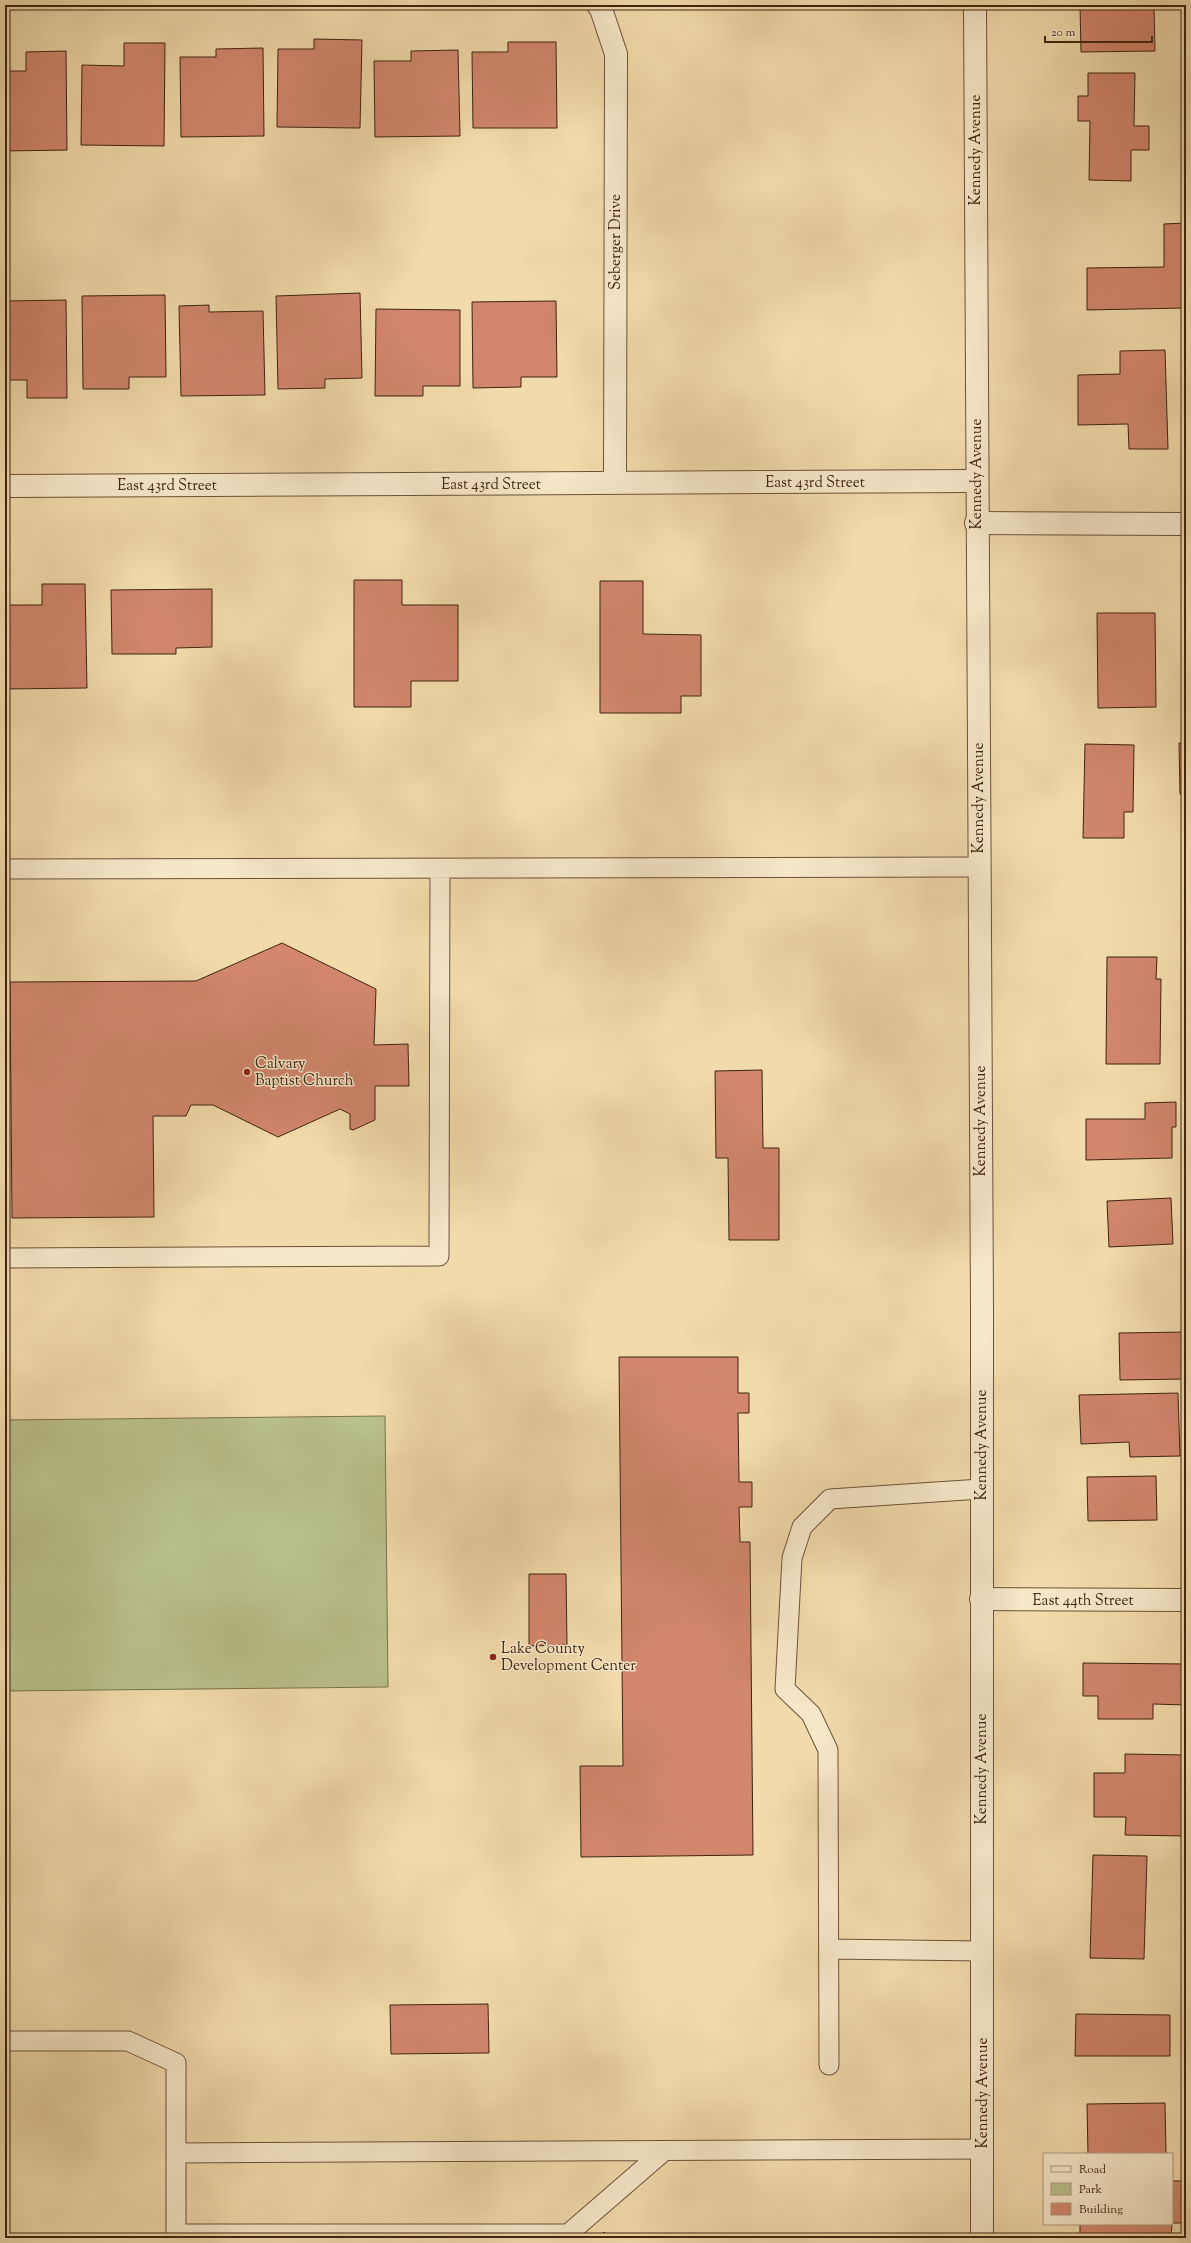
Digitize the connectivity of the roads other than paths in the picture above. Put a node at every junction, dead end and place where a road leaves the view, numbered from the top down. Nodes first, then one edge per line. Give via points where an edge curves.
1 (598, 5) edge
2 (975, 5) edge
3 (976, 481) junction
4 (615, 483) junction
5 (5, 486) edge
6 (976, 523) junction
7 (1186, 524) edge
8 (979, 867) junction
9 (440, 868) junction
10 (5, 870) edge
11 (5, 1258) edge
12 (981, 1489) junction
13 (981, 1599) junction
14 (1186, 1600) edge
15 (829, 1949) junction
16 (982, 1951) junction
17 (5, 2041) edge
18 (829, 2065) dead end
19 (982, 2149) junction
20 (664, 2151) junction
21 (176, 2153) junction
22 (176, 2236) edge
23 (982, 2238) edge

1 - 4 street, Seberger Drive via 616,54
2 - 3 street, Kennedy Avenue
3 - 4 street, East 43rd Street
3 - 6 street, Kennedy Avenue
4 - 5 street, East 43rd Street
6 - 7 street
6 - 8 street, Kennedy Avenue
8 - 9 lane
8 - 12 street, Kennedy Avenue
9 - 10 lane
9 - 11 lane via 439,1256
12 - 13 street, Kennedy Avenue
12 - 15 lane via 830,1499 802,1527 792,1558 785,1689 811,1714 828,1750
13 - 14 street, East 44th Street
13 - 16 street, Kennedy Avenue
15 - 16 lane
15 - 18 lane
16 - 19 street, Kennedy Avenue
17 - 21 lane via 128,2041 176,2063
19 - 20 lane
19 - 23 street, Kennedy Avenue
20 - 21 lane
20 - 22 lane via 568,2234
21 - 22 lane

